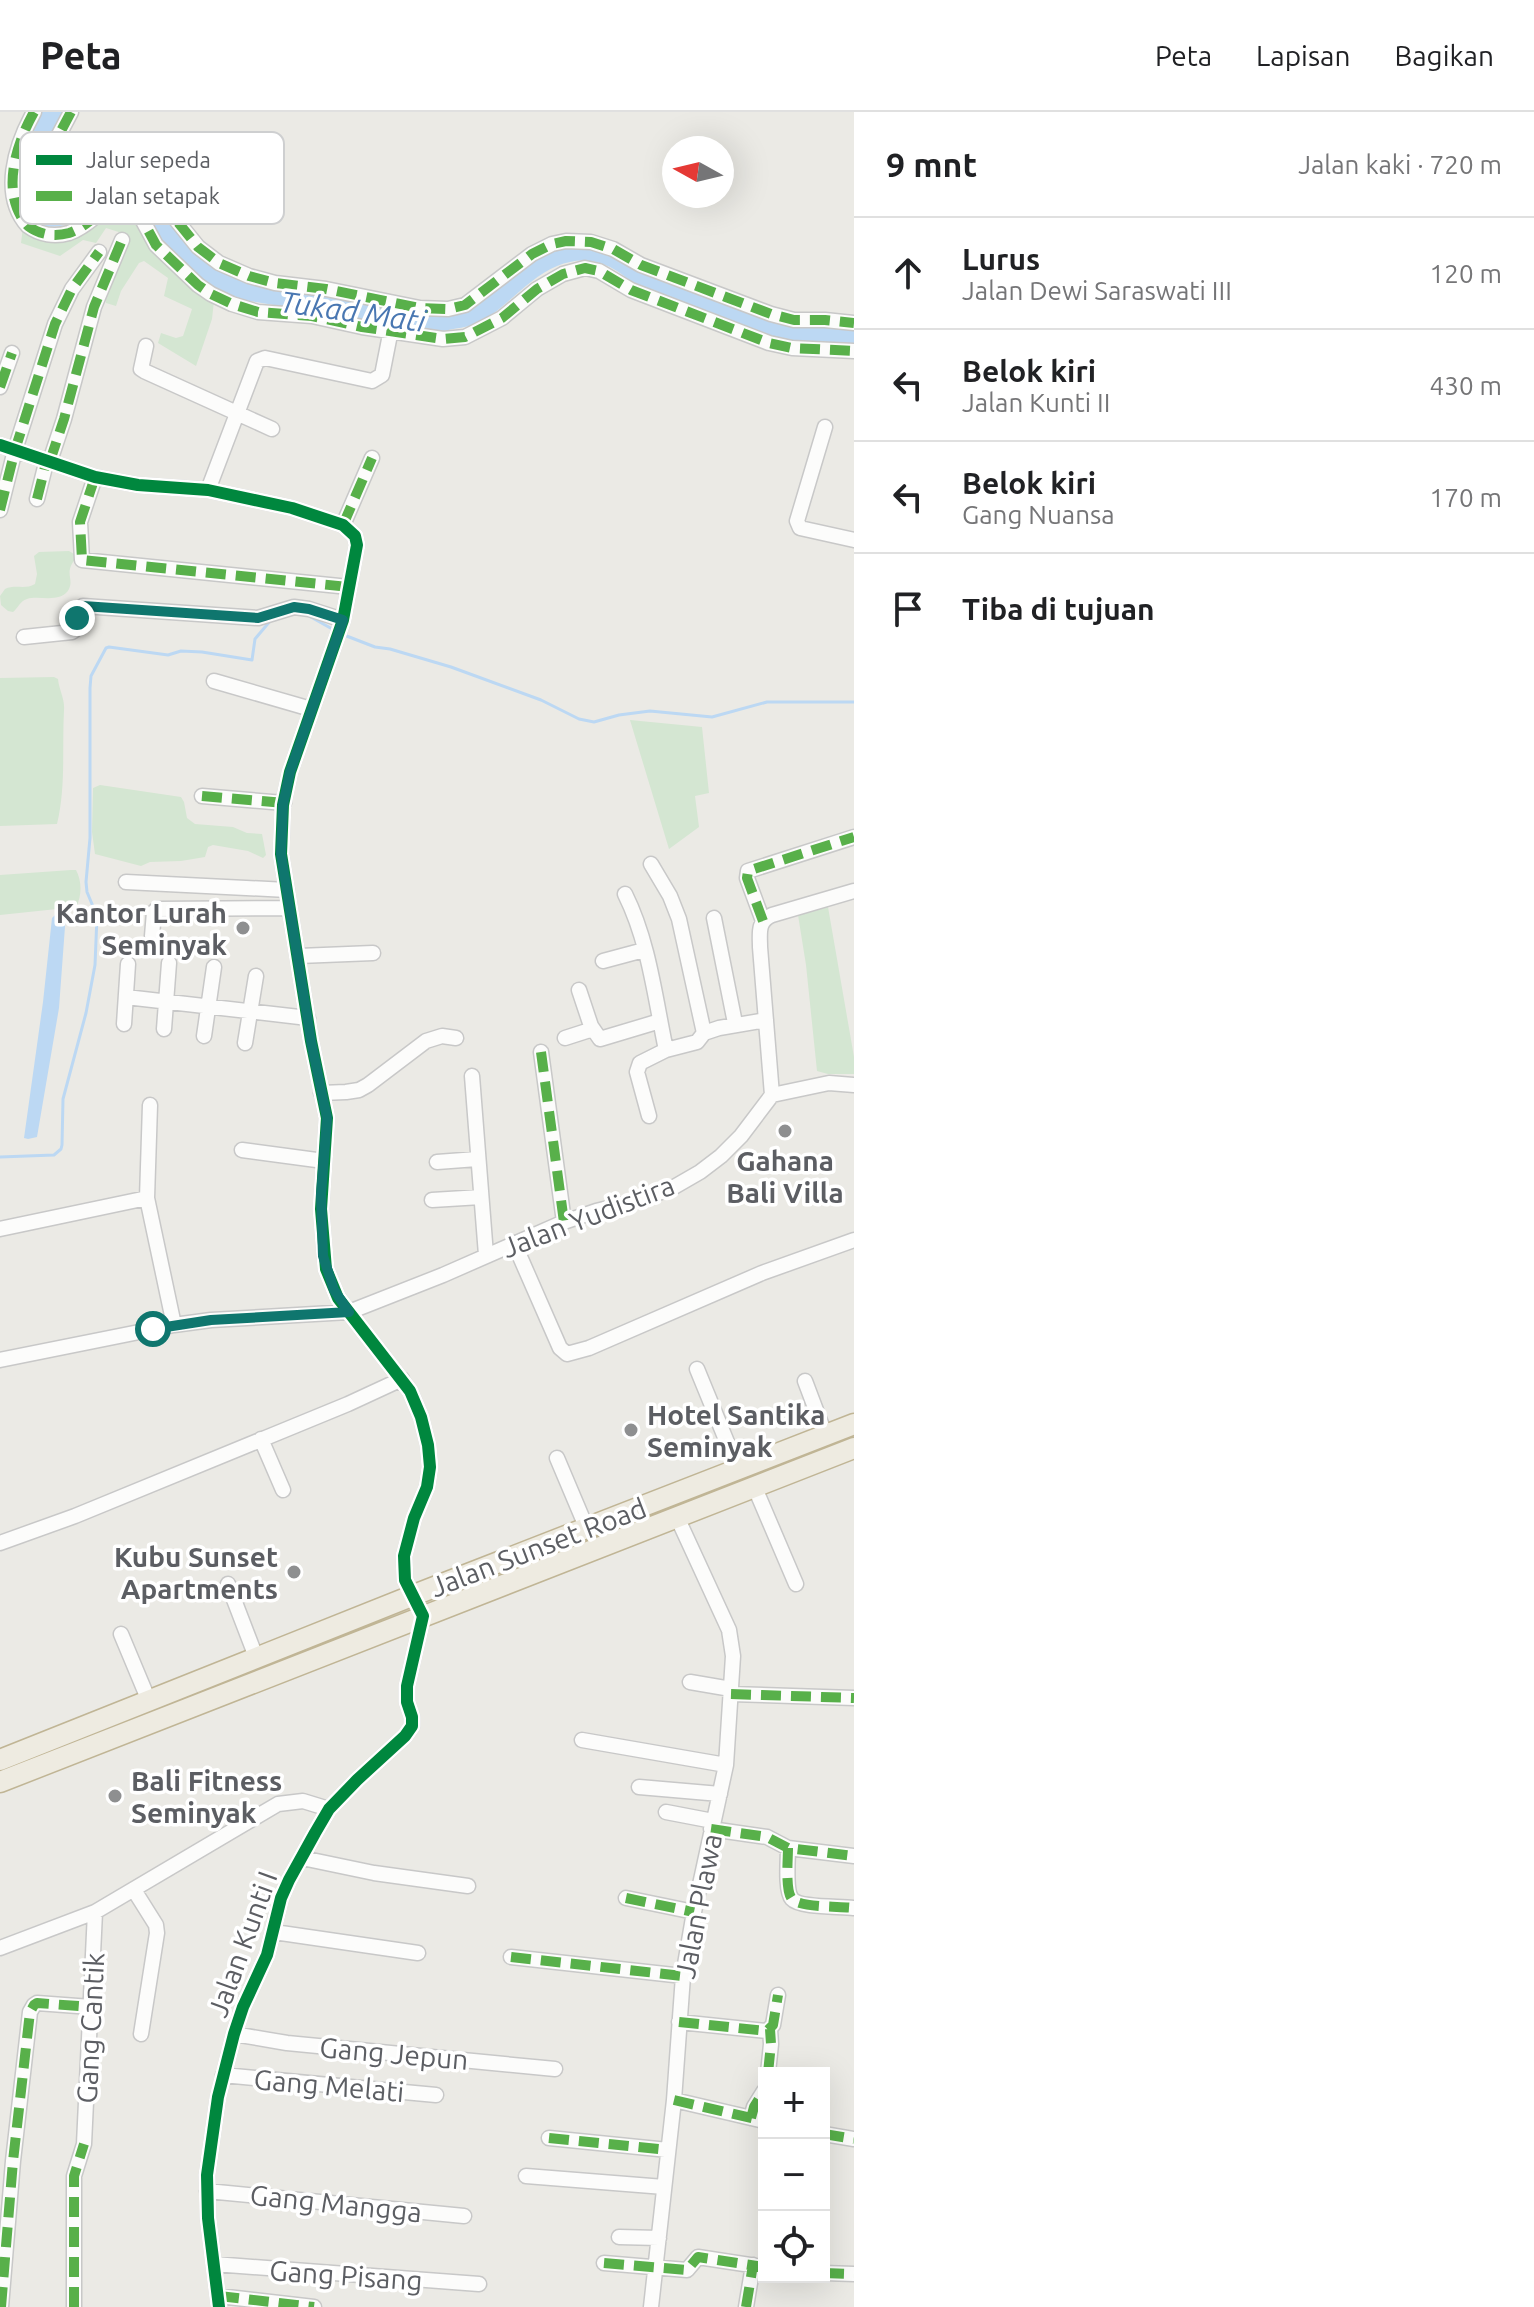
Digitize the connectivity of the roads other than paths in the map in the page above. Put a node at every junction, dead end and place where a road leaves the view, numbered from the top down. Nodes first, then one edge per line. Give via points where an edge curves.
1 (34, 112) edge
2 (71, 112) edge
3 (25, 132) edge
4 (60, 132) edge
5 (20, 143) edge
6 (20, 219) edge
7 (26, 224) edge
8 (87, 224) edge
9 (145, 224) edge
10 (180, 224) edge
11 (122, 240) dead end
12 (99, 252) dead end
13 (396, 305) junction
14 (854, 323) edge
15 (391, 329) junction
16 (146, 346) dead end
17 (854, 351) edge
18 (12, 353) dead end
19 (0, 387) edge
20 (236, 414) junction
21 (825, 427) dead end
22 (272, 429) dead end
23 (7, 448) edge
24 (372, 458) dead end
25 (48, 460) junction
26 (95, 477) junction
27 (208, 490) junction
28 (37, 499) dead end
29 (0, 510) edge
30 (343, 525) junction
31 (854, 540) edge
32 (349, 587) junction
33 (343, 620) junction
34 (24, 637) dead end
35 (214, 681) dead end
36 (311, 709) junction
37 (202, 796) dead end
38 (284, 803) junction
39 (854, 837) edge
40 (651, 864) dead end
41 (126, 882) dead end
42 (287, 890) junction
43 (854, 892) edge
44 (625, 894) dead end
45 (289, 908) junction
46 (714, 918) dead end
47 (763, 921) junction
48 (152, 936) dead end
49 (644, 950) junction
50 (373, 953) dead end
51 (299, 956) junction
52 (603, 961) dead end
53 (169, 963) dead end
54 (128, 964) dead end
55 (214, 967) dead end
56 (256, 976) dead end
57 (579, 990) dead end
58 (126, 997) junction
59 (167, 1002) junction
60 (208, 1007) junction
61 (250, 1011) junction
62 (308, 1018) junction
63 (766, 1020) junction
64 (660, 1021) junction
65 (735, 1023) junction
66 (124, 1024) dead end
67 (164, 1029) dead end
68 (593, 1029) junction
69 (704, 1033) junction
70 (204, 1036) dead end
71 (456, 1038) dead end
72 (565, 1038) dead end
73 (245, 1043) dead end
74 (666, 1050) junction
75 (541, 1052) dead end
76 (472, 1076) dead end
77 (854, 1085) edge
78 (321, 1093) junction
79 (772, 1095) junction
80 (150, 1105) dead end
81 (649, 1116) dead end
82 (242, 1150) dead end
83 (477, 1159) junction
84 (324, 1161) junction
85 (437, 1162) dead end
86 (481, 1197) junction
87 (147, 1198) junction
88 (432, 1200) dead end
89 (564, 1222) junction
90 (0, 1229) edge
91 (854, 1240) edge
92 (514, 1243) junction
93 (486, 1255) junction
94 (349, 1312) junction
95 (174, 1325) junction
96 (0, 1360) edge
97 (697, 1369) dead end
98 (402, 1379) junction
99 (805, 1381) dead end
100 (854, 1424) edge
101 (825, 1434) junction
102 (261, 1439) junction
103 (854, 1448) edge
104 (557, 1458) dead end
105 (738, 1469) junction
106 (755, 1488) junction
107 (283, 1490) dead end
108 (677, 1517) junction
109 (587, 1529) junction
110 (0, 1543) edge
111 (228, 1584) dead end
112 (796, 1584) dead end
113 (414, 1595) junction
114 (423, 1616) junction
115 (121, 1634) dead end
116 (256, 1657) junction
117 (690, 1682) dead end
118 (731, 1692) junction
119 (854, 1698) edge
120 (149, 1701) junction
121 (582, 1740) dead end
122 (0, 1760) edge
123 (726, 1765) junction
124 (0, 1782) edge
125 (639, 1787) dead end
126 (720, 1794) junction
127 (329, 1809) junction
128 (666, 1812) dead end
129 (712, 1825) junction
130 (788, 1848) junction
131 (854, 1856) edge
132 (302, 1858) junction
133 (468, 1886) dead end
134 (134, 1890) junction
135 (626, 1898) dead end
136 (854, 1908) edge
137 (95, 1912) junction
138 (694, 1912) junction
139 (274, 1932) junction
140 (0, 1948) edge
141 (418, 1953) dead end
142 (511, 1957) dead end
143 (683, 1976) junction
144 (778, 1995) dead end
145 (91, 2007) junction
146 (679, 2022) junction
147 (770, 2029) junction
148 (141, 2034) dead end
149 (234, 2034) junction
150 (769, 2067) edge
151 (555, 2069) dead end
152 (223, 2075) junction
153 (436, 2095) dead end
154 (674, 2100) junction
155 (757, 2119) edge
156 (830, 2135) edge
157 (549, 2138) dead end
158 (854, 2139) edge
159 (668, 2150) junction
160 (526, 2176) dead end
161 (664, 2187) junction
162 (207, 2191) junction
163 (464, 2216) dead end
164 (619, 2237) dead end
165 (659, 2238) junction
166 (3, 2244) edge
167 (604, 2263) dead end
168 (214, 2264) junction
169 (758, 2266) edge
170 (655, 2268) junction
171 (758, 2269) edge
172 (830, 2273) edge
173 (854, 2274) edge
174 (1, 2280) edge
175 (479, 2284) dead end
176 (219, 2301) edge
177 (1, 2307) edge
178 (74, 2307) edge
179 (314, 2307) edge
180 (651, 2307) edge
181 (746, 2307) edge

1 - 3 street
2 - 4 street
5 - 6 street via 8,192
7 - 8 street via 52,236
9 - 15 street via 171,260 221,299 258,312
10 - 13 street via 219,263 249,276
11 - 25 street via 94,307
12 - 23 street via 55,324
13 - 14 street via 465,305 532,254 566,241 613,249 641,265 771,314
13 - 15 street
15 - 17 street via 443,339 465,337 502,318 563,274 585,268 769,343
15 - 20 street via 377,380 260,359
16 - 20 street via 141,369
18 - 19 street
20 - 22 street
20 - 27 street
21 - 31 street via 797,521 800,528
23 - 25 street
23 - 29 street
24 - 30 street
25 - 26 street
25 - 28 street
26 - 27 street
26 - 32 street via 80,522 82,560
27 - 30 street
30 - 32 street via 357,545
32 - 33 street
33 - 34 street via 294,607 258,618 83,606 72,632
33 - 36 street
35 - 36 street
36 - 38 street
37 - 38 street
38 - 42 street via 281,854
39 - 47 street via 748,871
40 - 69 street via 679,919
41 - 42 street
42 - 45 street
43 - 47 street
44 - 49 street
45 - 48 street via 157,909
45 - 51 street
46 - 65 street
47 - 63 street
49 - 52 street
49 - 64 street
50 - 51 street
51 - 62 street
53 - 59 street
54 - 58 street
55 - 60 street
56 - 61 street
57 - 68 street
58 - 59 street
58 - 66 street
59 - 60 street
59 - 67 street
60 - 61 street
60 - 70 street
61 - 62 street
61 - 73 street
62 - 78 street
63 - 65 street
63 - 79 street
64 - 68 street via 600,1039
64 - 74 street
65 - 69 street
68 - 72 street
69 - 74 street via 697,1042
71 - 78 street via 426,1041 359,1090
74 - 81 street via 637,1065
75 - 89 street
76 - 83 street
77 - 79 street via 829,1083
78 - 84 street via 327,1118
79 - 89 street, Jalan Yudistira via 741,1136 700,1172 637,1201
80 - 87 street
82 - 84 street
83 - 85 street
83 - 86 street
84 - 94 street via 323,1256 334,1290
86 - 88 street
86 - 93 street
87 - 90 street
87 - 95 street
89 - 92 street, Jalan Yudistira
91 - 92 street via 571,1354 560,1348
92 - 93 street, Jalan Yudistira
93 - 94 street, Jalan Yudistira
94 - 95 street, Jalan Yudistira
94 - 98 street
95 - 96 street, Jalan Yudistira
97 - 105 street
98 - 102 street
98 - 113 street via 421,1417 430,1467 404,1556 405,1580
99 - 101 street
100 - 101 highway, Jalan Sunset Road
101 - 105 highway, Jalan Sunset Road
102 - 107 street
102 - 110 street
103 - 106 highway, Jalan Sunset Road
104 - 109 street
105 - 109 highway, Jalan Sunset Road
106 - 108 highway, Jalan Sunset Road
106 - 112 street
108 - 114 highway, Jalan Sunset Road
108 - 118 street, Jalan Plawa via 731,1638
109 - 113 highway, Jalan Sunset Road
111 - 116 street
113 - 114 street
113 - 116 highway, Jalan Sunset Road
114 - 124 highway, Jalan Sunset Road
114 - 127 street, Jalan Kunti I via 407,1686 409,1731
115 - 120 street
116 - 120 highway, Jalan Sunset Road
117 - 118 street
118 - 119 street
118 - 123 street, Jalan Plawa
120 - 122 highway, Jalan Sunset Road
121 - 123 street
123 - 126 street, Jalan Plawa
125 - 126 street
126 - 129 street, Jalan Plawa
127 - 132 street, Jalan Kunti I
127 - 134 street via 303,1801 278,1804
128 - 129 street
129 - 130 street via 767,1837
129 - 138 street, Jalan Plawa
130 - 131 street
130 - 136 street via 792,1899
132 - 133 street
132 - 139 street, Jalan Kunti I via 281,1898
134 - 137 street
134 - 148 street via 157,1933
135 - 138 street
137 - 140 street
137 - 145 street, Gang Cantik
138 - 143 street, Jalan Plawa
139 - 141 street
139 - 149 street, Jalan Kunti I
142 - 143 street
143 - 146 street, Jalan Plawa
144 - 147 street
145 - 166 street via 37,2003 30,2012
145 - 178 street, Gang Cantik via 84,2144 74,2176
146 - 147 street
146 - 154 street, Jalan Plawa
147 - 150 street
149 - 151 street, Gang Jepun
149 - 152 street, Jalan Kunti I
152 - 153 street, Gang Melati
152 - 162 street, Jalan Kunti I
154 - 155 street
154 - 159 street, Jalan Plawa
156 - 158 street
157 - 159 street
159 - 161 street, Jalan Plawa
160 - 161 street
161 - 165 street, Jalan Plawa
162 - 163 street, Gang Mangga
162 - 168 street, Jalan Kunti I
164 - 165 street
165 - 170 street, Jalan Plawa
166 - 174 street
167 - 170 street
168 - 175 street, Gang Pisang
168 - 176 street, Jalan Kunti I
169 - 170 street via 698,2257 687,2270
170 - 180 street, Jalan Plawa
171 - 181 street
172 - 173 street
174 - 177 street
176 - 179 street

